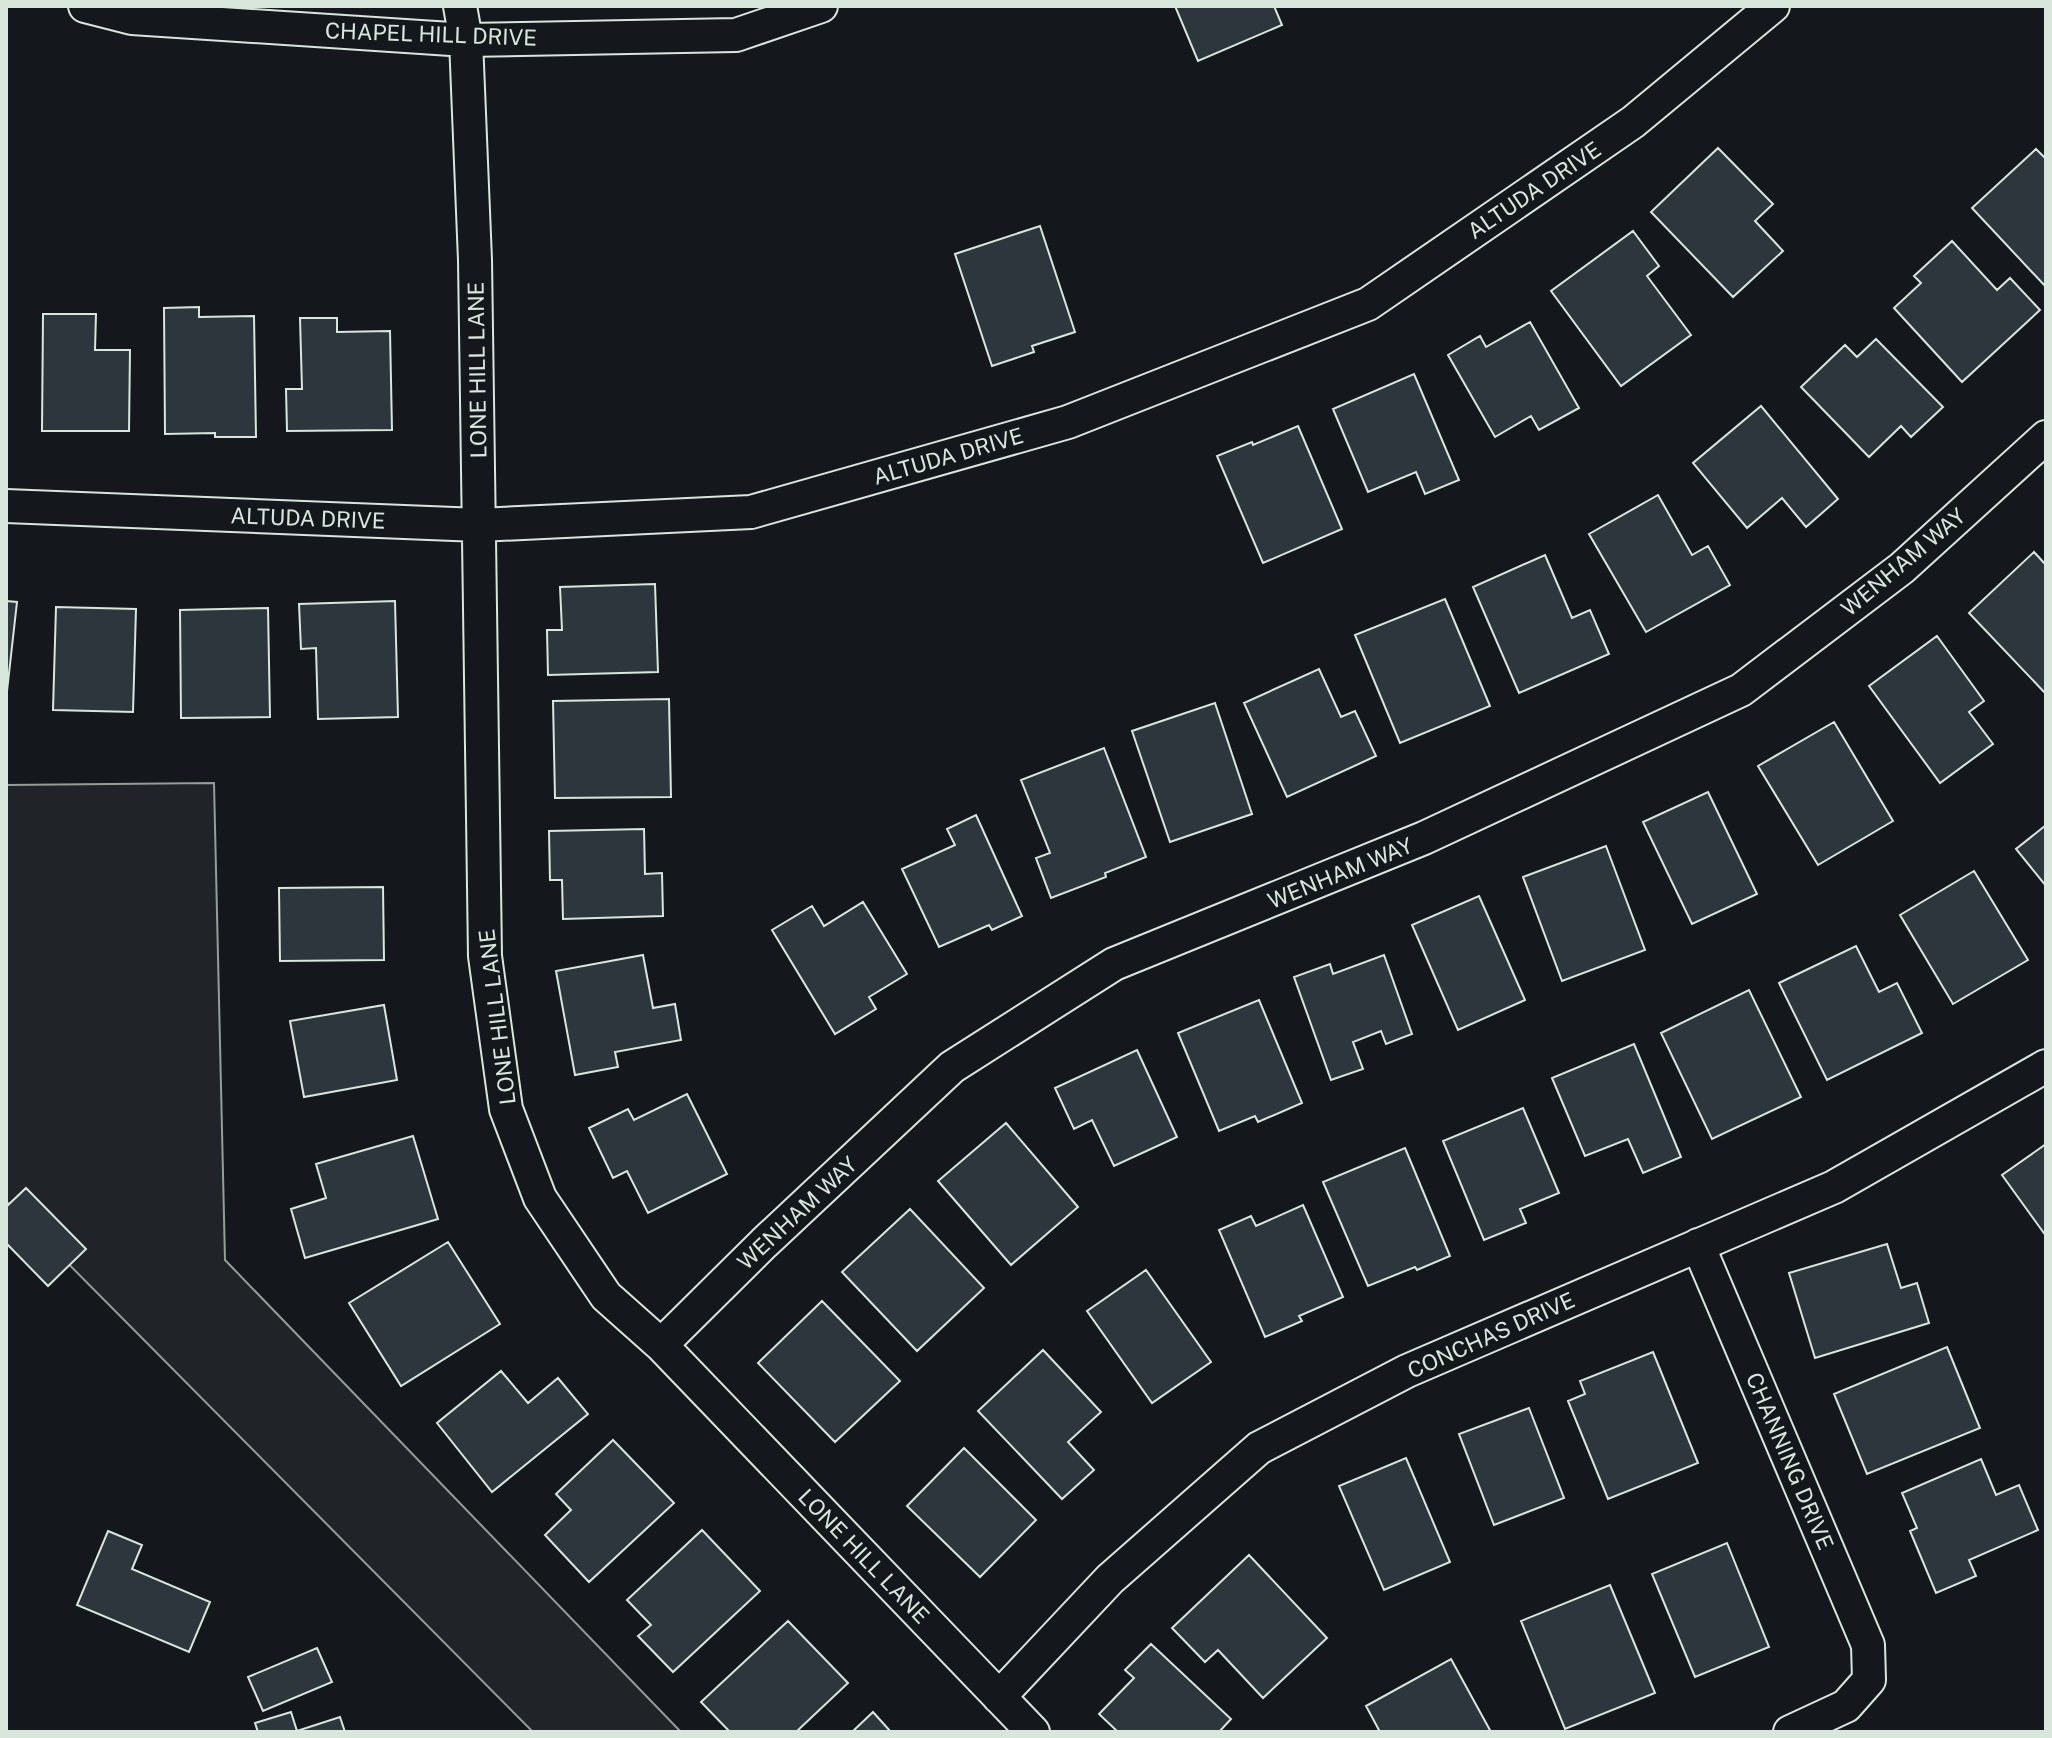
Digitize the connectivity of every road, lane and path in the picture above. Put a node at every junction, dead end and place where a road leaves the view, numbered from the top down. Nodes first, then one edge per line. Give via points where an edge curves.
1 (85, 6) edge
2 (460, 6) edge
3 (821, 6) edge
4 (1773, 6) edge
5 (466, 40) junction
6 (2046, 437) edge
7 (6, 506) edge
8 (479, 525) junction
9 (2046, 1066) edge
10 (1698, 1245) junction
11 (661, 1345) junction
12 (999, 1697) junction
13 (1033, 1732) edge
14 (1790, 1732) edge

1 - 5 street, CHAPEL HILL DRIVE via 132,18
2 - 5 street, LONE HILL LANE
3 - 5 street, CHAPEL HILL DRIVE via 736,35
4 - 8 street, ALTUDA DRIVE via 1633,122 1368,304 1068,422 751,512
5 - 8 street, LONE HILL LANE
6 - 11 street, WENHAM WAY via 1902,568 1741,690 1424,838 1114,964 952,1067
7 - 8 street, ALTUDA DRIVE
8 - 11 street, LONE HILL LANE via 485,956 506,1109 540,1198 606,1296
9 - 10 street, CONCHAS DRIVE via 1834,1187
10 - 12 street, CONCHAS DRIVE via 1407,1371 1259,1448 1110,1579
10 - 14 street, CHANNING DRIVE via 1868,1645 1869,1680 1846,1706
11 - 12 street, LONE HILL LANE
12 - 13 street, LONE HILL LANE

